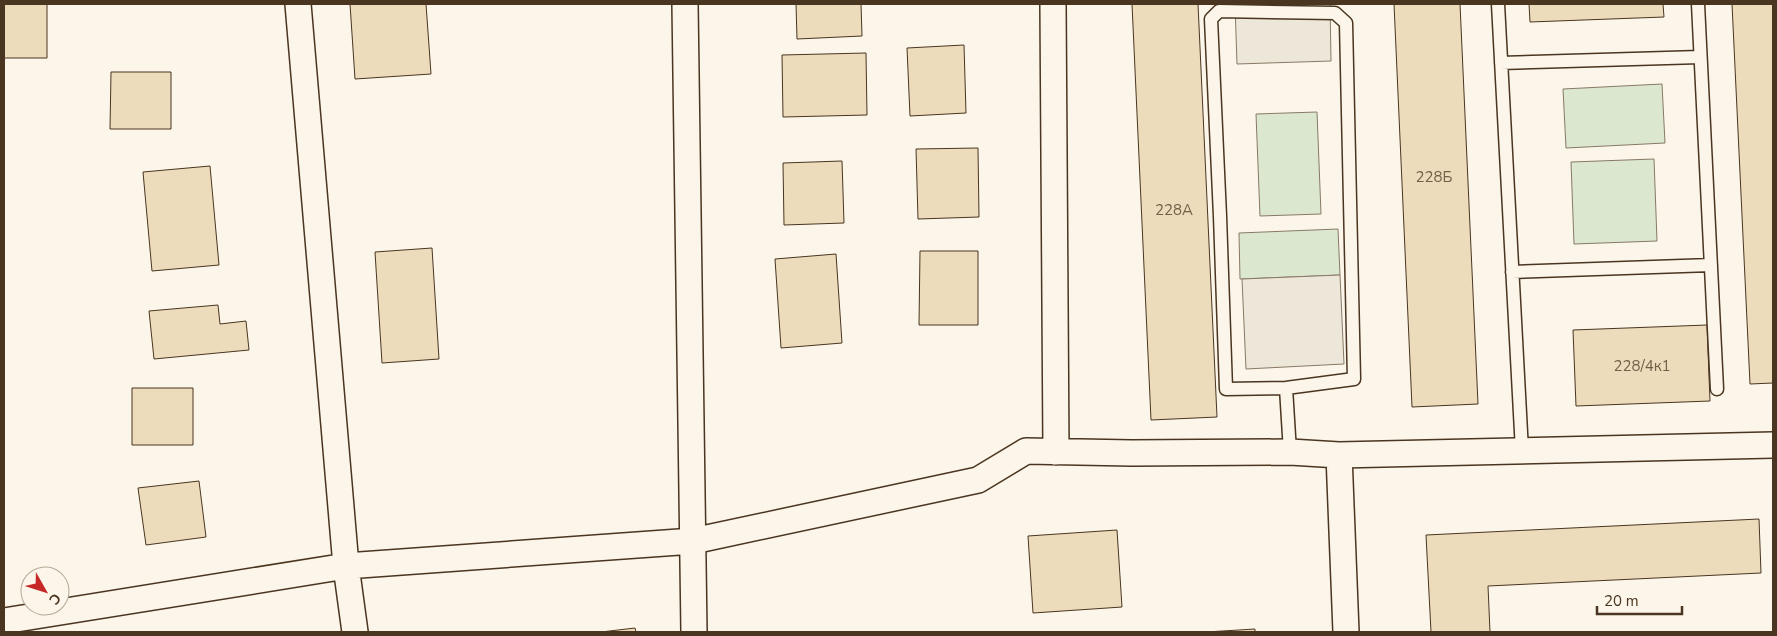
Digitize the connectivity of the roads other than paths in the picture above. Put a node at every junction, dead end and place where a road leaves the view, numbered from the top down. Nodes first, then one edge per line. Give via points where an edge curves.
1 (298, 4) edge
2 (685, 4) edge
3 (1053, 4) edge
4 (1498, 4) edge
5 (1698, 4) edge
6 (1700, 57) junction
7 (1501, 63) junction
8 (1711, 265) junction
9 (1512, 272) junction
10 (1286, 388) junction
11 (1717, 388) dead end
12 (1773, 445) edge
13 (1522, 451) junction
14 (1056, 452) junction
15 (1290, 452) junction
16 (1339, 455) junction
17 (693, 541) junction
18 (346, 566) junction
19 (4, 621) edge
20 (355, 632) edge
21 (694, 632) edge
22 (1346, 632) edge

1 - 18 street
2 - 17 street
3 - 14 street
4 - 7 lane
5 - 6 lane
6 - 7 lane
6 - 8 lane
7 - 9 lane
8 - 9 lane
8 - 11 lane
9 - 13 lane
10 - 10 lane via 1354,379 1346,23 1335,13 1219,11 1211,19 1226,388
10 - 15 lane
12 - 13 street
13 - 16 street
14 - 15 street
14 - 17 street via 1026,450 978,480
15 - 16 street
16 - 22 street
17 - 18 street
17 - 21 street
18 - 19 street
18 - 20 street

